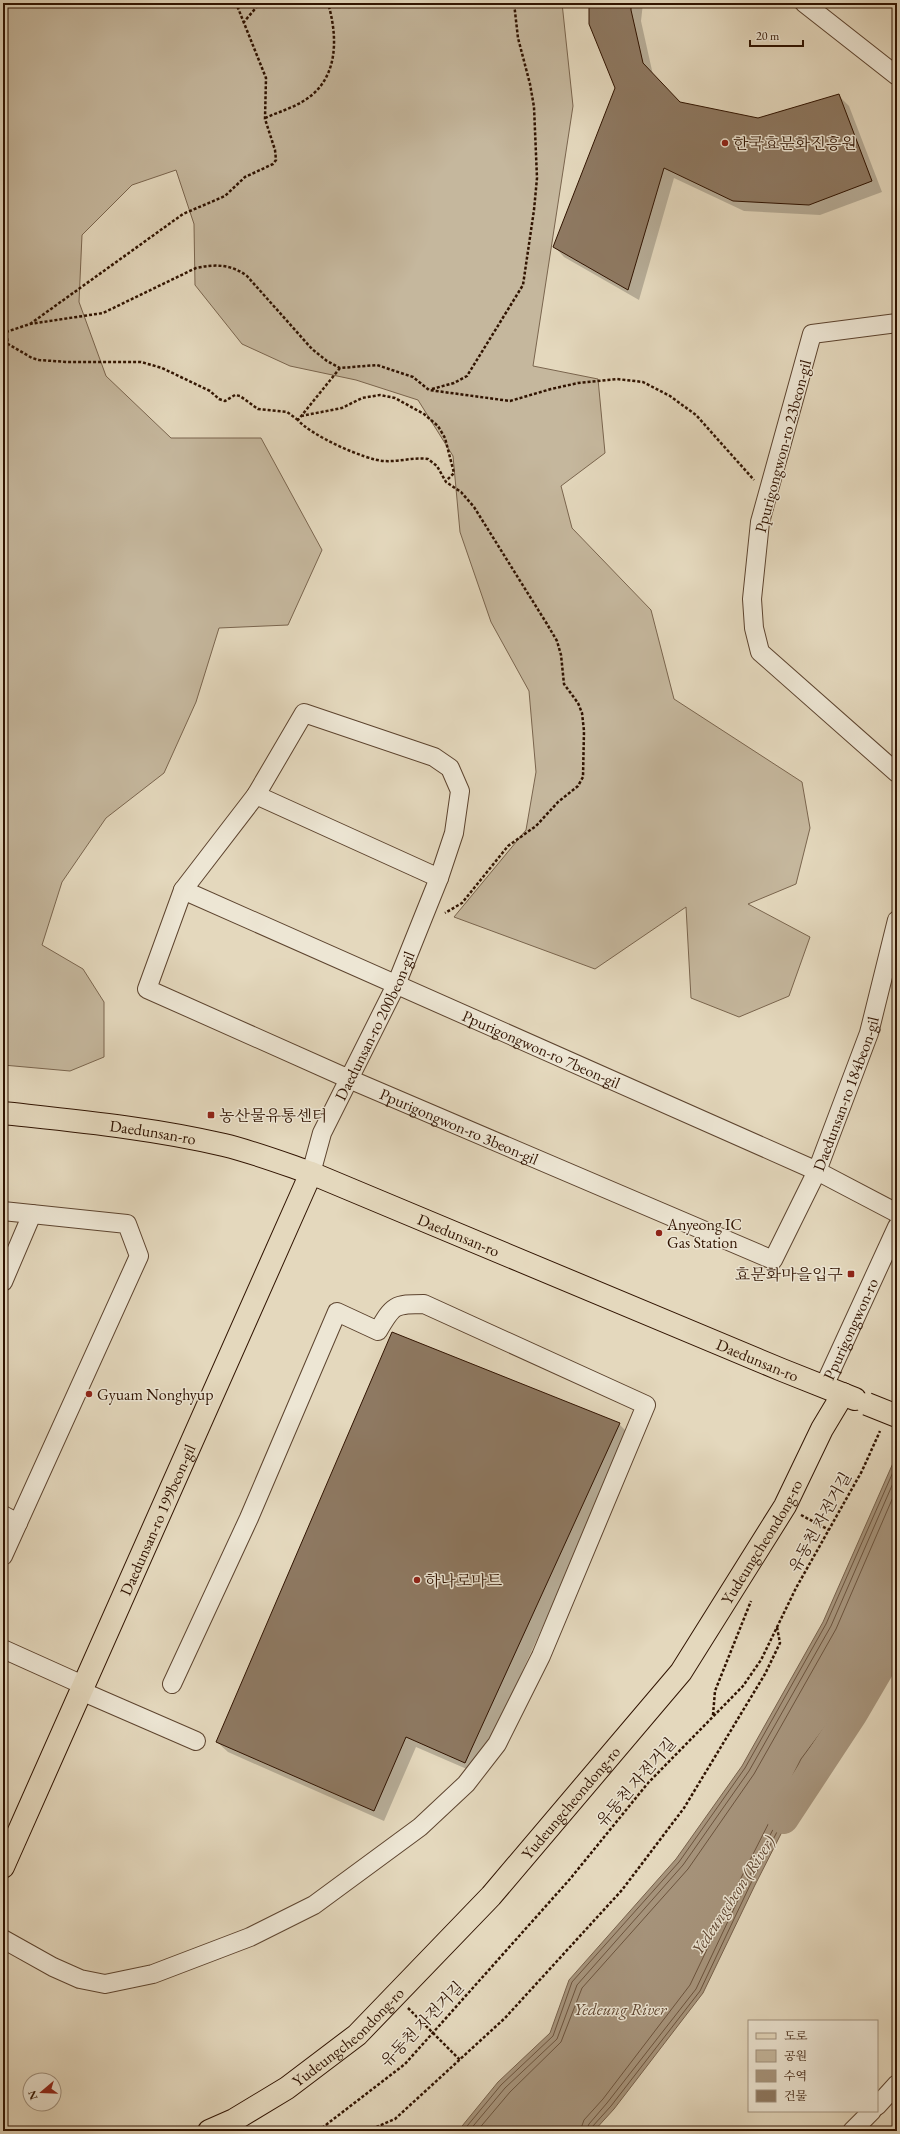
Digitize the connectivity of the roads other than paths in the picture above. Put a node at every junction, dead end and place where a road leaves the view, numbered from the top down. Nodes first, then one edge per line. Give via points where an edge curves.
1 (804, 3) edge
2 (897, 76) edge
3 (897, 323) edge
4 (897, 773) edge
5 (256, 795) junction
6 (439, 878) junction
7 (183, 890) junction
8 (897, 920) edge
9 (396, 985) junction
10 (147, 989) joint
11 (350, 1078) junction
12 (3, 1113) edge
13 (817, 1171) junction
14 (311, 1173) junction
15 (3, 1211) edge
16 (897, 1213) edge
17 (32, 1214) junction
18 (897, 1227) edge
19 (774, 1260) joint
20 (3, 1282) edge
21 (833, 1390) junction
22 (890, 1421) edge
23 (11, 1519) edge
24 (3, 1556) edge
25 (3, 1649) edge
26 (172, 1684) dead end
27 (82, 1688) junction
28 (196, 1741) dead end
29 (3, 1867) edge
30 (3, 1939) edge
31 (897, 2084) edge
32 (878, 2105) edge
33 (871, 2112) edge
34 (209, 2131) edge
35 (852, 2131) edge

1 - 2 street
3 - 4 street, Ppurigongwon-ro 23beon-gil via 812,334 760,522 752,599 754,628 760,652
5 - 6 street
5 - 6 street, Daedunsan-ro 200beon-gil via 304,713 434,757 450,768 460,791 454,833
5 - 7 street, Daedunsan-ro 200beon-gil
6 - 9 street, Daedunsan-ro 200beon-gil
7 - 9 street, Ppurigongwon-ro 7beon-gil
7 - 10 street, Daedunsan-ro 200beon-gil
8 - 13 street, Daedunsan-ro 184beon-gil via 869,1033
9 - 11 street, Daedunsan-ro 200beon-gil
9 - 13 street, Ppurigongwon-ro 7beon-gil
10 - 11 street, Ppurigongwon-ro 3beon-gil
11 - 14 street, Daedunsan-ro 200beon-gil via 322,1133
11 - 19 street, Ppurigongwon-ro 3beon-gil
12 - 14 main road, Daedunsan-ro via 92,1123 224,1145
13 - 16 street, Ppurigongwon-ro 7beon-gil
13 - 19 street, Daedunsan-ro 184beon-gil
14 - 21 main road, Daedunsan-ro
14 - 27 main road, Daedunsan-ro 199beon-gil
15 - 17 street
17 - 20 street
17 - 23 street via 127,1224 139,1256
18 - 21 street, Ppurigongwon-ro
21 - 22 main road, Daedunsan-ro, bridge via 867,1404
21 - 34 main road, Yudeungcheondong-ro via 822,1429 785,1506 680,1672 491,1896 356,2035 287,2088 234,2120
23 - 24 street
25 - 27 street
26 - 30 street via 249,1518 337,1312 378,1331 390,1309 404,1304 424,1304 646,1405 541,1656 497,1744 466,1784 420,1826 314,1905 250,1937 153,1974 105,1984 80,1979
27 - 28 street
27 - 29 main road, Daedunsan-ro 199beon-gil
31 - 32 street
33 - 35 street

